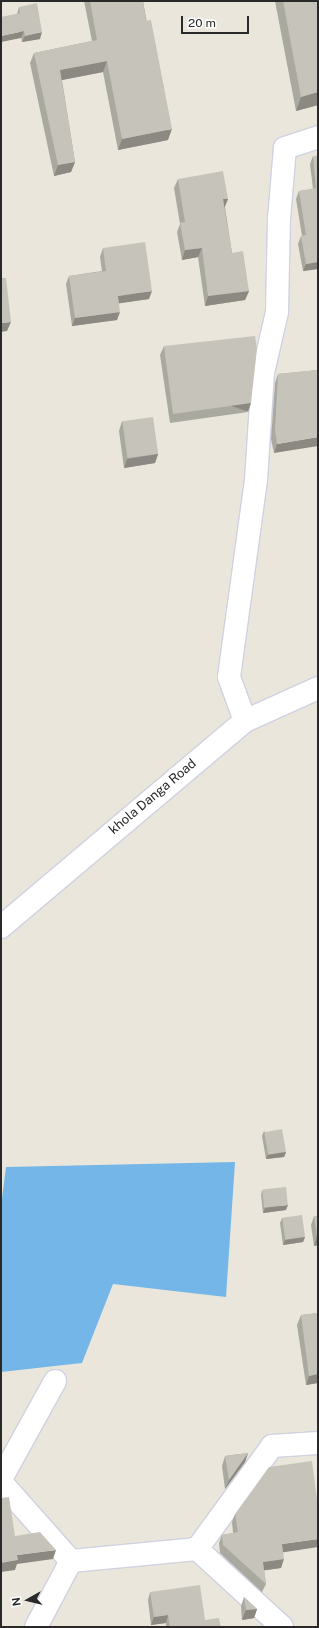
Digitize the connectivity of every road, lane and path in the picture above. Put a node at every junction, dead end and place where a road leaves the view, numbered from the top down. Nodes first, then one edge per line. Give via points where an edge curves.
1 (318, 137) edge
2 (318, 688) edge
3 (245, 721) junction
4 (1, 927) edge
5 (55, 1381) dead end
6 (318, 1443) edge
7 (1, 1480) edge
8 (197, 1549) junction
9 (71, 1561) junction
10 (36, 1627) edge
11 (282, 1627) edge

1 - 3 street via 285,148 279,219 277,312 264,373 256,480 229,677
2 - 3 street, khola Danga Road
3 - 4 street, khola Danga Road
5 - 7 street
6 - 8 street via 272,1446
7 - 9 street
8 - 9 street
8 - 11 street
9 - 10 street

